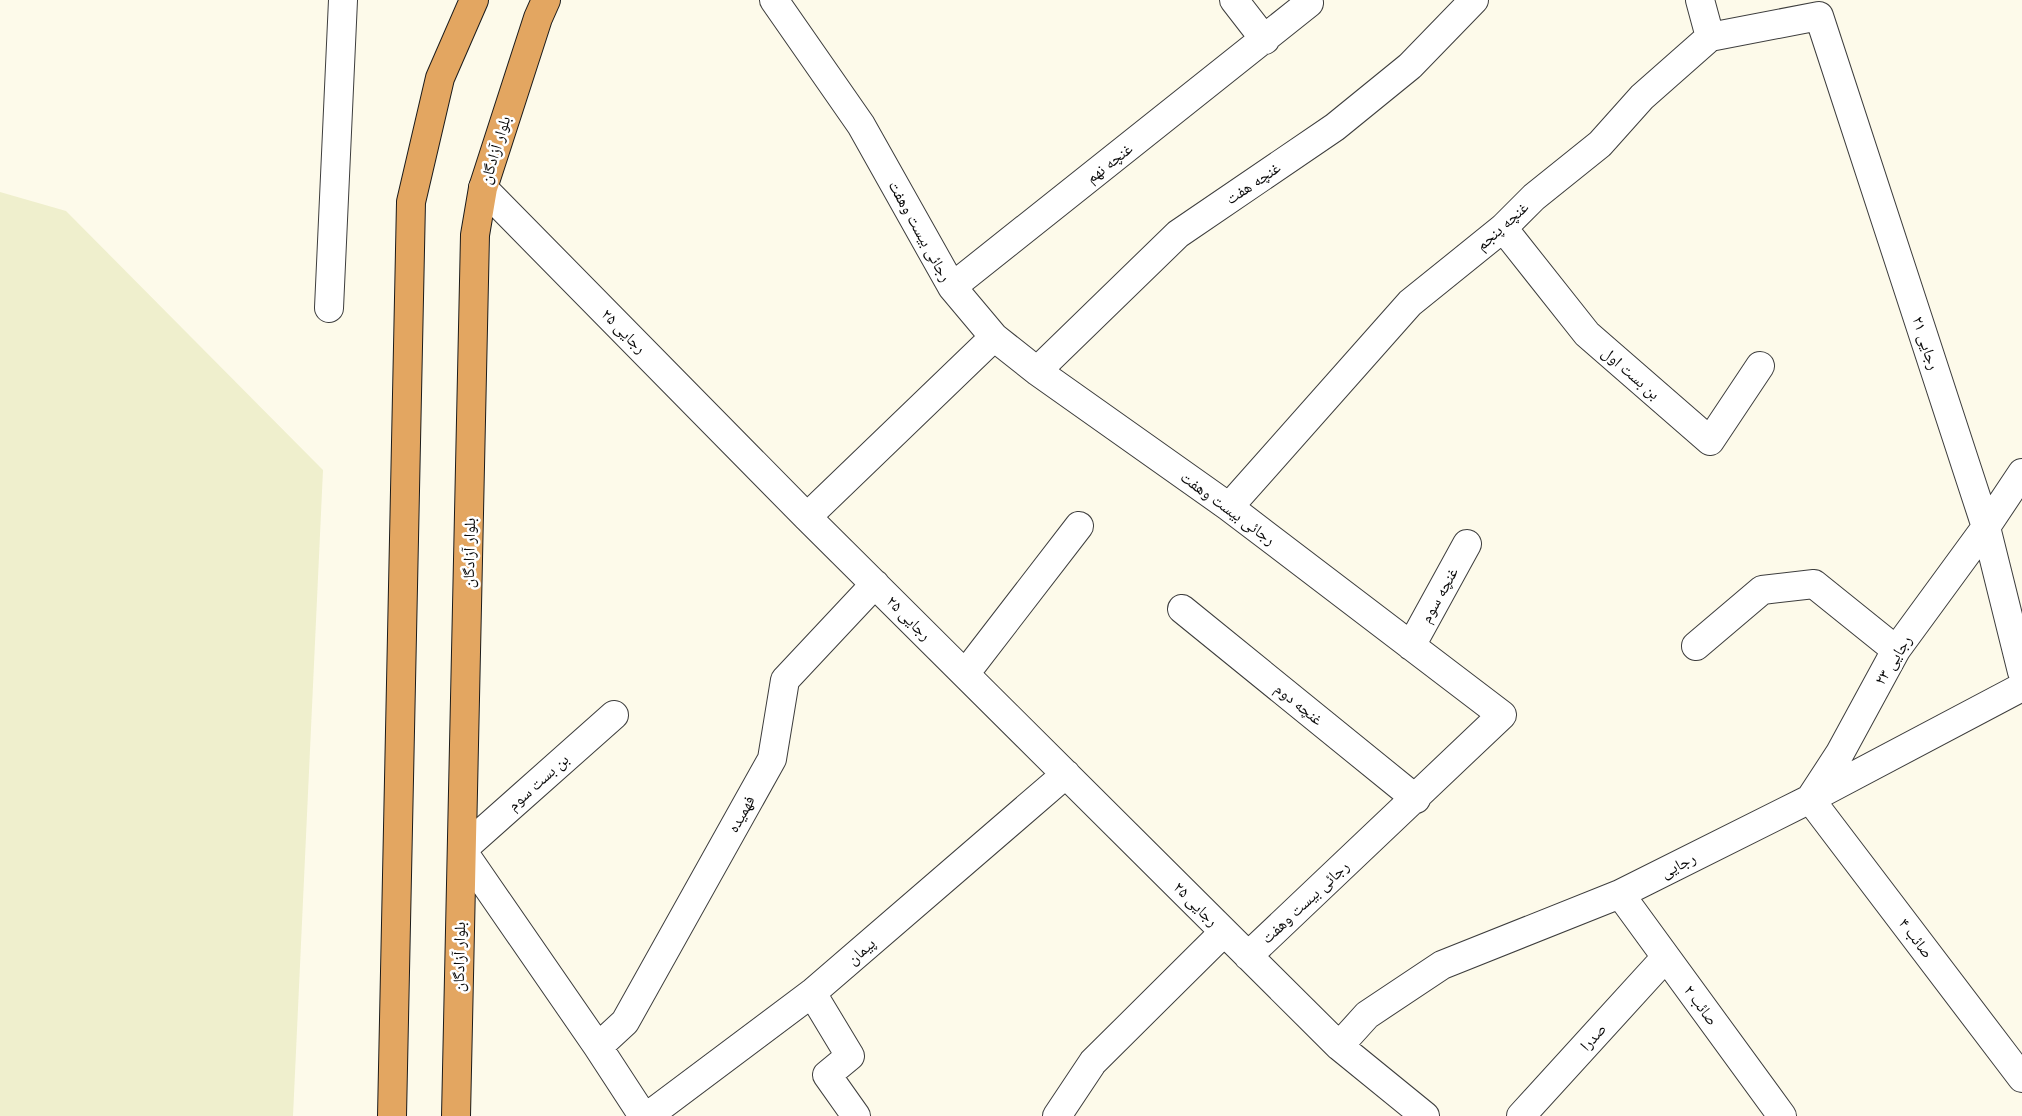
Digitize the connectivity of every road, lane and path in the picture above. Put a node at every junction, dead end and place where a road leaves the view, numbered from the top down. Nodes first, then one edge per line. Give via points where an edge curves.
1 (343, 0) edge
2 (474, 0) edge
3 (546, 0) edge
4 (774, 0) edge
5 (1234, 0) edge
6 (1474, 0) edge
7 (1700, 0) edge
8 (1309, 3) dead end
9 (1710, 37) junction
10 (1265, 40) junction
11 (483, 188) junction
12 (1503, 228) junction
13 (952, 287) junction
14 (329, 308) dead end
15 (994, 337) junction
16 (1760, 366) dead end
17 (1037, 370) junction
18 (2022, 473) edge
19 (1229, 507) junction
20 (807, 517) junction
21 (1079, 526) dead end
22 (1986, 527) junction
23 (1467, 544) dead end
24 (875, 584) junction
25 (1182, 609) dead end
26 (1410, 646) junction
27 (1696, 646) dead end
28 (1896, 650) junction
29 (2022, 672) edge
30 (965, 674) junction
31 (2022, 687) edge
32 (614, 715) dead end
33 (1066, 774) junction
34 (1416, 799) junction
35 (1810, 799) junction
36 (462, 850) junction
37 (1620, 894) junction
38 (1224, 932) junction
39 (1248, 956) junction
40 (1666, 958) junction
41 (812, 993) junction
42 (1339, 1046) junction
43 (598, 1047) junction
44 (2022, 1078) edge
45 (392, 1116) edge
46 (456, 1116) edge
47 (643, 1116) edge
48 (648, 1116) edge
49 (856, 1116) edge
50 (1057, 1116) edge
51 (1425, 1116) edge
52 (1521, 1116) edge
53 (1782, 1116) edge

1 - 14 street
2 - 45 highway via 440,78 411,202
3 - 11 highway, بلوار آزادگان
4 - 13 street, رجائی بیست وهفت via 861,125
5 - 10 street
6 - 17 street, غنچه هفت via 1410,66 1335,127 1178,234
7 - 9 street
8 - 10 street, غنچه نهم
9 - 12 street, غنچه پنجم via 1642,98 1600,144 1534,197
9 - 22 street, رجایی ۲۱ via 1819,16
10 - 13 street, غنچه نهم
11 - 20 street, رجایی ۲۵
11 - 36 highway, بلوار آزادگان via 476,236
12 - 16 street, بن بست اول via 1586,334 1710,441
12 - 19 street, غنچه پنجم via 1410,303
13 - 15 street, رجائی بیست وهفت
15 - 17 street, رجائی بیست وهفت
15 - 20 street
17 - 19 street, رجائی بیست وهفت
18 - 22 street, رجایی ۲۳
19 - 26 street, رجائی بیست وهفت
20 - 24 street, رجایی ۲۵
21 - 30 street
22 - 28 street, رجایی ۲۳
22 - 29 street, رجایی ۲۱
23 - 26 street, غنچه سوم
24 - 30 street, رجایی ۲۵
24 - 43 street, فهمیده via 785,680 772,759 625,1022
25 - 34 street, غنچه دوم
26 - 34 street, رجائی بیست وهفت via 1502,715
27 - 28 street via 1762,590 1814,584
28 - 35 street, رجایی ۲۳ via 1840,753
30 - 33 street, رجایی ۲۵
31 - 35 street, رجایی
32 - 36 street, بن بست سوم
33 - 38 street, رجایی ۲۵
33 - 41 street, پیمان
34 - 39 street, رجائی بیست وهفت
35 - 37 street, رجایی
35 - 44 street, صائب ۴
36 - 43 street
36 - 46 highway, بلوار آزادگان
37 - 40 street, صائب ۲
37 - 42 street, رجایی via 1442,965 1367,1015
38 - 39 street, رجایی ۲۵
38 - 50 street via 1093,1062
39 - 42 street, رجایی ۲۵
40 - 52 street, صدرا
40 - 53 street, صائب ۲
41 - 48 street, پیمان
41 - 49 street via 850,1056 827,1075
42 - 51 street, رجایی ۲۵
43 - 47 street

